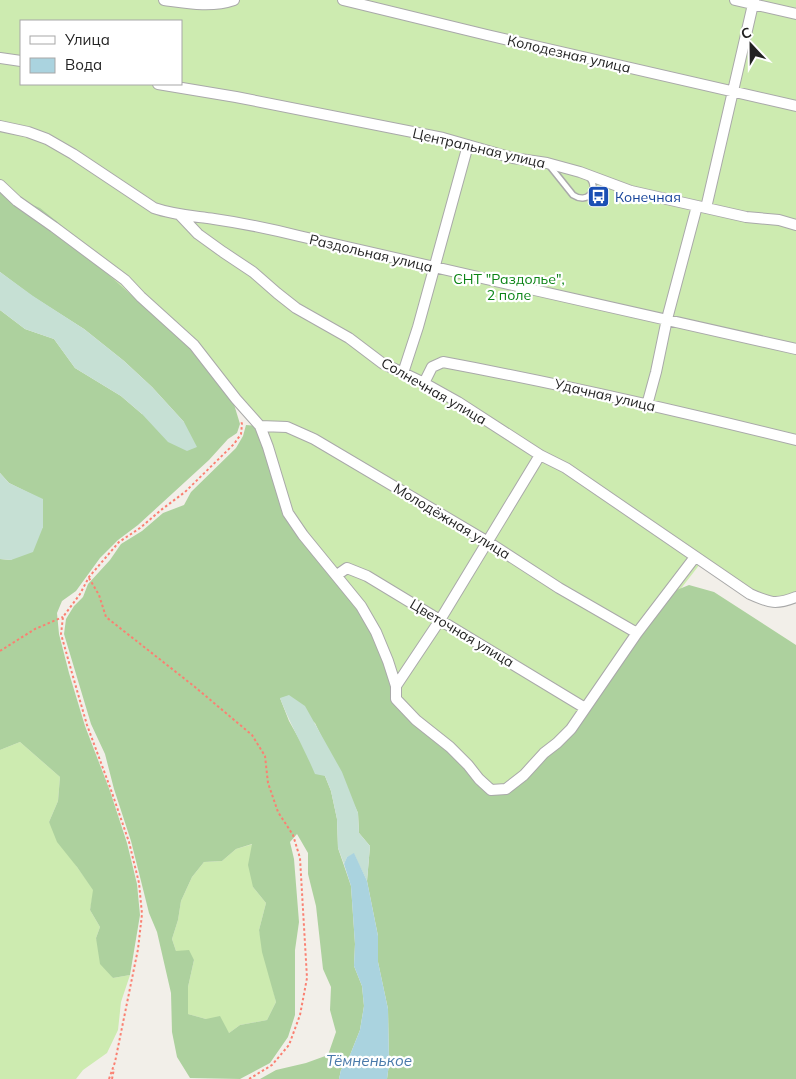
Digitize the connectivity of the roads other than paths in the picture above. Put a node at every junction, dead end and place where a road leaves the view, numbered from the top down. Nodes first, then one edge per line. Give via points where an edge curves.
1 (164, 0) edge
2 (234, 0) edge
3 (344, 0) edge
4 (735, 0) edge
5 (754, 2) edge
6 (796, 14) edge
7 (0, 58) edge
8 (20, 61) edge
9 (164, 85) edge
10 (733, 92) junction
11 (796, 106) edge
12 (0, 126) edge
13 (468, 145) junction
14 (547, 163) junction
15 (585, 174) junction
16 (0, 185) edge
17 (702, 207) junction
18 (180, 215) junction
19 (796, 225) edge
20 (434, 268) junction
21 (668, 319) junction
22 (796, 350) edge
23 (403, 373) junction
24 (424, 383) junction
25 (647, 405) junction
26 (260, 426) junction
27 (796, 440) edge
28 (540, 455) junction
29 (488, 542) junction
30 (695, 557) junction
31 (337, 575) junction
32 (796, 597) edge
33 (440, 620) junction
34 (638, 633) junction
35 (396, 686) junction
36 (585, 708) junction

1 - 2 street via 197,4
3 - 10 street, Колодезная улица
4 - 5 street
5 - 6 street
5 - 10 street
7 - 8 street
9 - 13 street, Центральная улица
10 - 11 street, Колодезная улица
10 - 17 street
12 - 18 street, Раздольная улица via 47,139 154,208
13 - 14 street, Центральная улица via 513,158
13 - 20 street
14 - 15 street, Центральная улица
14 - 15 lane via 576,198 588,197 593,191 592,179
15 - 17 street, Центральная улица via 631,191
16 - 26 street via 125,280 194,345
17 - 19 street, Центральная улица
17 - 21 street
18 - 20 street, Раздольная улица via 230,221
18 - 23 street, Солнечная улица via 198,234 253,272 296,308
20 - 21 street, Раздольная улица
20 - 23 street
21 - 22 street, Раздольная улица
21 - 25 street
23 - 24 street, Солнечная улица
24 - 25 street, Удачная улица via 432,367 443,362
24 - 28 street, Солнечная улица
25 - 27 street, Удачная улица
26 - 29 street, Молодёжная улица via 287,427 314,439
26 - 31 street via 288,513
28 - 29 street
28 - 30 street, Солнечная улица via 588,482
29 - 33 street
29 - 34 street, Молодёжная улица via 559,588
30 - 32 street, Солнечная улица via 767,602 782,602
30 - 34 street
31 - 33 street, Цветочная улица via 347,568 367,576
31 - 35 street via 376,632
33 - 35 street
33 - 36 street, Цветочная улица
34 - 36 street
35 - 36 street via 396,698 403,707 450,747 491,790 506,789 524,775 570,729

